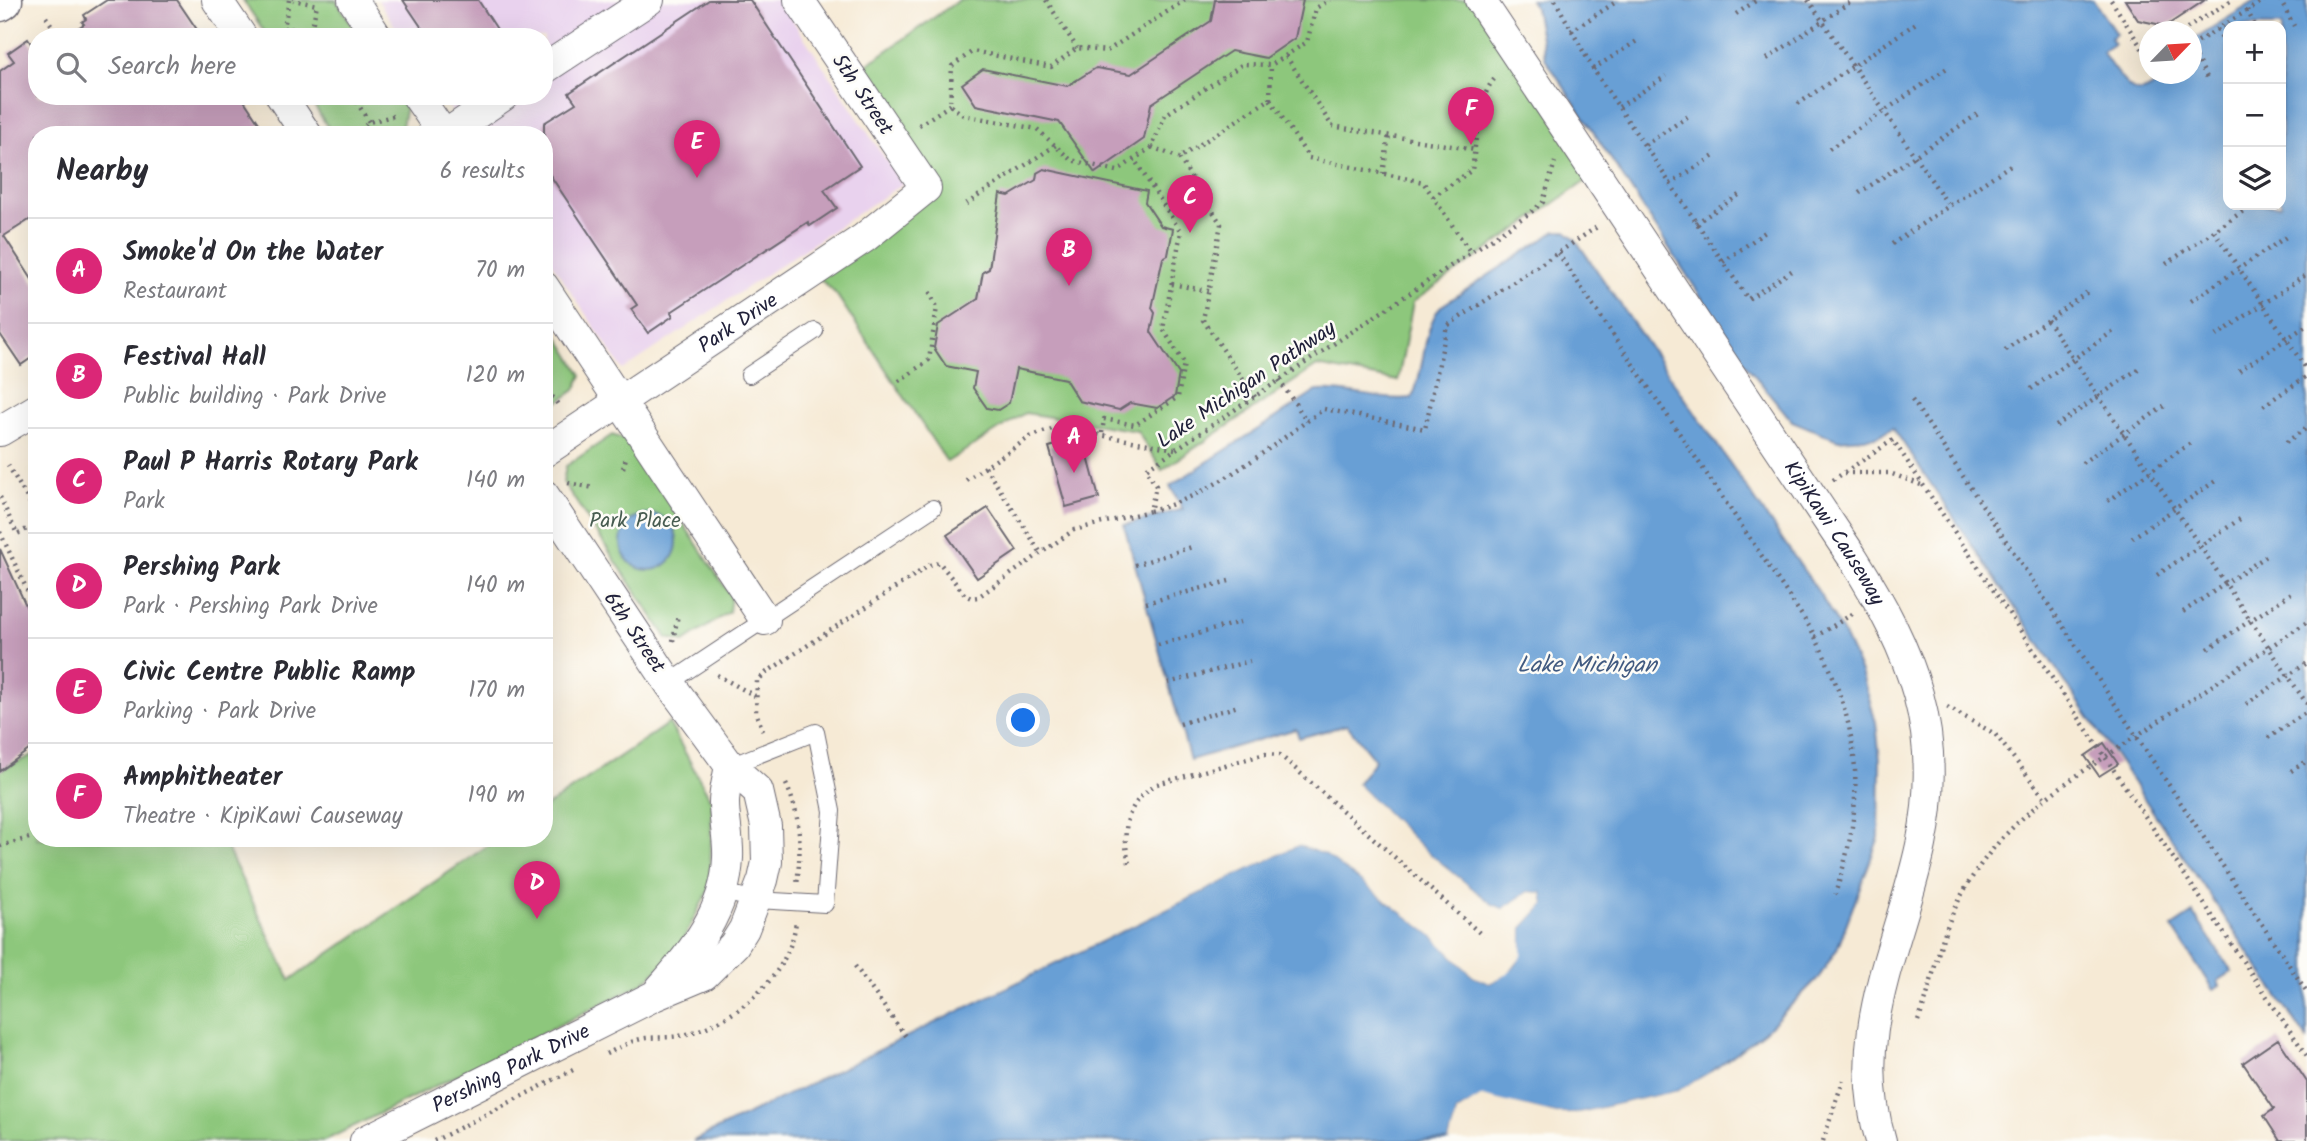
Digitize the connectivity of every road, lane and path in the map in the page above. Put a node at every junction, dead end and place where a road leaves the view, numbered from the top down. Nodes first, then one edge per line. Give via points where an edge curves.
1 (217, 0) edge
2 (291, 0) edge
3 (325, 0) edge
4 (353, 0) edge
5 (649, 0) edge
6 (800, 0) edge
7 (1046, 0) edge
8 (1185, 0) edge
9 (1330, 0) edge
10 (1480, 0) edge
11 (1555, 0) edge
12 (1756, 0) edge
13 (1808, 0) edge
14 (1853, 0) edge
15 (2111, 0) edge
16 (2232, 0) edge
17 (2264, 0) edge
18 (2280, 0) edge
19 (1616, 2) dead end
20 (317, 5) junction
21 (2246, 10) junction
22 (1736, 14) dead end
23 (46, 17) dead end
24 (1823, 21) junction
25 (2199, 21) edge
26 (2252, 21) edge
27 (1916, 23) dead end
28 (2294, 26) dead end
29 (54, 28) edge
30 (236, 28) edge
31 (284, 28) edge
32 (311, 28) edge
33 (371, 28) edge
34 (2217, 29) junction
35 (1571, 31) junction
36 (1640, 39) dead end
37 (2202, 39) edge
38 (2223, 39) edge
39 (2139, 44) edge
40 (1077, 48) junction
41 (1286, 56) junction
42 (1767, 59) dead end
43 (553, 63) edge
44 (1495, 64) dead end
45 (1271, 65) junction
46 (1853, 66) junction
47 (1947, 68) dead end
48 (2202, 68) edge
49 (1594, 69) junction
50 (1502, 73) junction
51 (1666, 76) dead end
52 (2208, 79) dead end
53 (1508, 84) dead end
54 (1270, 99) junction
55 (950, 104) junction
56 (1798, 104) dead end
57 (287, 105) edge
58 (359, 105) edge
59 (489, 105) edge
60 (409, 106) edge
61 (1619, 107) junction
62 (1884, 111) junction
63 (1978, 114) dead end
64 (1690, 115) dead end
65 (369, 122) junction
66 (919, 125) dead end
67 (301, 126) edge
68 (365, 126) edge
69 (433, 126) edge
70 (458, 126) edge
71 (1389, 135) junction
72 (1056, 145) junction
73 (1644, 145) junction
74 (1152, 148) junction
75 (1829, 149) dead end
76 (1475, 150) junction
77 (1717, 154) dead end
78 (1915, 156) junction
79 (1556, 157) dead end
80 (1179, 158) junction
81 (1135, 159) junction
82 (2012, 164) dead end
83 (1383, 174) junction
84 (1670, 184) junction
85 (926, 188) joint
86 (1742, 192) dead end
87 (1859, 193) dead end
88 (1433, 197) junction
89 (966, 204) dead end
90 (1949, 206) junction
91 (2245, 210) edge
92 (1621, 211) junction
93 (1696, 222) junction
94 (1768, 230) dead end
95 (2214, 231) junction
96 (2286, 237) dead end
97 (1892, 244) dead end
98 (1471, 253) junction
99 (1558, 253) junction
100 (1723, 262) junction
101 (2166, 264) dead end
102 (2239, 269) junction
103 (1793, 270) dead end
104 (2307, 274) edge
105 (1172, 284) junction
106 (929, 291) dead end
107 (1208, 291) junction
108 (2089, 291) dead end
109 (2191, 300) dead end
110 (553, 301) edge
111 (2263, 304) junction
112 (2047, 320) junction
113 (2307, 325) edge
114 (2115, 330) dead end
115 (815, 331) dead end
116 (2216, 336) dead end
117 (2286, 339) junction
118 (2005, 350) dead end
119 (2073, 359) junction
120 (2141, 368) dead end
121 (2307, 370) edge
122 (2239, 371) dead end
123 (749, 375) dead end
124 (2307, 376) edge
125 (1279, 380) junction
126 (900, 381) dead end
127 (2031, 388) dead end
128 (1255, 397) junction
129 (2099, 397) junction
130 (553, 398) edge
131 (618, 400) junction
132 (1912, 400) dead end
133 (2166, 405) dead end
134 (559, 406) dead end
135 (2263, 406) dead end
136 (28, 414) edge
137 (1307, 421) junction
138 (2056, 426) dead end
139 (2307, 428) edge
140 (0, 431) edge
141 (1102, 433) junction
142 (2124, 434) junction
143 (2287, 442) dead end
144 (2192, 443) dead end
145 (553, 446) edge
146 (1176, 449) junction
147 (2082, 463) dead end
148 (8, 464) dead end
149 (985, 467) junction
150 (2150, 471) junction
151 (1843, 473) junction
152 (966, 480) dead end
153 (2217, 480) dead end
154 (553, 487) edge
155 (1927, 487) junction
156 (594, 488) dead end
157 (553, 490) edge
158 (1811, 494) junction
159 (0, 497) edge
160 (28, 499) edge
161 (2108, 501) dead end
162 (933, 508) dead end
163 (2175, 509) junction
164 (1150, 511) junction
165 (2243, 517) dead end
166 (28, 528) edge
167 (0, 532) edge
168 (2132, 538) dead end
169 (1195, 546) dead end
170 (2200, 546) junction
171 (1041, 553) junction
172 (2268, 555) dead end
173 (1135, 565) dead end
174 (2157, 575) dead end
175 (1229, 581) dead end
176 (2226, 583) junction
177 (28, 592) edge
178 (2293, 592) dead end
179 (1146, 603) dead end
180 (1855, 612) dead end
181 (2183, 612) dead end
182 (678, 615) dead end
183 (765, 620) junction
184 (2251, 620) junction
185 (1240, 622) dead end
186 (2307, 622) edge
187 (1815, 637) junction
188 (1158, 645) dead end
189 (2269, 647) junction
190 (671, 649) dead end
191 (2208, 649) dead end
192 (1250, 661) dead end
193 (2307, 663) edge
194 (713, 673) dead end
195 (2288, 676) junction
196 (669, 683) junction
197 (1168, 683) dead end
198 (755, 696) junction
199 (2246, 704) dead end
200 (2307, 704) edge
201 (1238, 706) dead end
202 (1922, 706) junction
203 (2307, 712) edge
204 (1180, 724) dead end
205 (2138, 736) junction
206 (2268, 738) dead end
207 (771, 751) junction
208 (2105, 757) junction
209 (2307, 761) edge
210 (730, 766) junction
211 (2291, 771) dead end
212 (2044, 797) junction
213 (28, 838) edge
214 (0, 846) edge
215 (1129, 863) dead end
216 (722, 892) junction
217 (1835, 894) dead end
218 (757, 900) junction
219 (796, 903) junction
220 (1483, 936) dead end
221 (855, 966) dead end
222 (2307, 992) edge
223 (654, 996) junction
224 (1918, 1021) dead end
225 (906, 1037) dead end
226 (603, 1055) dead end
227 (2307, 1056) edge
228 (582, 1065) dead end
229 (1844, 1074) dead end
230 (365, 1141) edge
231 (433, 1141) edge
232 (1823, 1141) edge
233 (1881, 1141) edge

1 - 30 street
2 - 20 path
2 - 31 path
3 - 20 path
4 - 33 street
5 - 43 street
6 - 85 street, 5th Street
7 - 40 path
8 - 40 path via 1107,51
9 - 41 path via 1316,8 1307,42
10 - 92 street, KipiKawi Causeway
11 - 35 path
12 - 22 path
13 - 24 path
14 - 24 path
15 - 39 path
16 - 25 path
17 - 21 path
18 - 28 path
19 - 35 path
20 - 32 path
21 - 26 path
21 - 34 path
23 - 29 path
24 - 42 path
24 - 46 path
27 - 46 path
34 - 37 path
34 - 38 path
35 - 49 path
36 - 49 path
40 - 55 path via 1051,67 973,51 952,66
41 - 45 path
41 - 71 path via 1332,126
44 - 50 path
45 - 54 path
45 - 74 path via 1243,64 1165,115
46 - 56 path
46 - 62 path
47 - 62 path
48 - 52 path
49 - 61 path
50 - 53 path
50 - 76 path via 1492,80 1484,98
51 - 61 path
54 - 80 path
54 - 83 path via 1309,158
55 - 66 path
55 - 72 path via 963,115 1037,129
57 - 67 street
58 - 65 path
59 - 70 street
60 - 65 path
60 - 69 street
61 - 73 path
62 - 75 path
62 - 78 path
63 - 78 path
64 - 73 path
65 - 68 path
71 - 76 path
71 - 83 path
72 - 81 path via 1071,160 1117,171
72 - 89 path
73 - 84 path
74 - 80 path
74 - 81 path
76 - 88 path via 1472,170
77 - 84 path
78 - 87 path
78 - 90 path
79 - 98 path, Lake Michigan Pathway via 1543,202
80 - 107 path via 1221,223
81 - 105 path via 1181,232
82 - 90 path
83 - 88 path via 1423,182
84 - 93 path
85 - 131 street, Park Drive via 864,238
86 - 93 path
88 - 98 path
90 - 97 path
91 - 95 path
92 - 99 path
92 - 158 street, KipiKawi Causeway
93 - 100 path
94 - 100 path
95 - 101 path
95 - 102 path
96 - 102 path
98 - 125 path, Lake Michigan Pathway
99 - 137 path via 1447,326 1425,429 1324,409
99 - 187 path
100 - 103 path via 1748,299
102 - 109 path
102 - 111 path
104 - 111 path
105 - 107 path
105 - 141 path via 1163,329 1184,363 1178,397 1135,425 1104,419
106 - 126 path via 937,307 929,360
107 - 128 path via 1203,320
108 - 112 path
110 - 131 street
111 - 116 path
111 - 117 path
112 - 118 path
112 - 119 path
113 - 117 path
114 - 119 path
115 - 123 lane
117 - 121 path
117 - 122 path
119 - 127 path
119 - 129 path
120 - 129 path
124 - 135 path
125 - 128 path, Lake Michigan Pathway
125 - 137 path
128 - 146 path, Lake Michigan Pathway
129 - 138 path
129 - 142 path
130 - 134 path
131 - 145 street, Park Drive
131 - 183 street
132 - 205 path
133 - 142 path
136 - 140 street
137 - 164 path via 1202,491 1175,506
139 - 143 path
141 - 146 path
141 - 149 path via 1057,427 1030,437
142 - 147 path
142 - 150 path
144 - 150 path
146 - 164 path, Lake Michigan Pathway via 1146,469 1156,486
148 - 160 path
149 - 152 path
149 - 171 path
150 - 161 path
150 - 163 path
151 - 155 path via 1890,473
151 - 155 path via 1893,440
151 - 158 path
153 - 163 path
154 - 156 path
155 - 208 path
157 - 196 street, 6th Street
158 - 202 street, KipiKawi Causeway via 1895,628
159 - 166 path via 17,534
162 - 183 lane
163 - 168 path
163 - 170 path
164 - 171 path via 1074,530
165 - 170 path
167 - 177 path
169 - 173 path
170 - 174 path
170 - 176 path
171 - 198 path via 971,598 934,562 767,672 757,681
172 - 176 path
175 - 179 path
176 - 181 path
176 - 184 path
178 - 184 path
180 - 187 path
182 - 190 path
183 - 196 lane
184 - 189 path
184 - 191 path
185 - 188 path
186 - 189 path
187 - 217 path via 1847,715 1855,762 1857,809
189 - 195 path
189 - 205 path
192 - 197 path
193 - 195 path
194 - 198 path
195 - 199 path
195 - 200 path
196 - 210 street, 6th Street
198 - 207 path via 756,712
201 - 204 path
202 - 212 path via 1945,705 1995,734
202 - 233 street, KipiKawi Causeway via 1927,740 1926,814 1872,1026 1870,1084
203 - 206 path
205 - 208 path
205 - 222 path
207 - 210 lane
207 - 219 path via 797,811
207 - 219 lane via 816,732 832,811 825,904
208 - 212 path
208 - 227 path
209 - 211 path
210 - 216 street via 724,802 728,859
210 - 218 street, 6th Street via 758,791 766,826 767,862
212 - 224 path via 1987,855 1962,895 1945,933
213 - 214 path
215 - 220 path via 1124,838 1127,818 1145,792 1157,784 1252,758 1280,755
216 - 218 lane
216 - 223 street, Pershing Park Drive via 688,958
218 - 219 lane
218 - 223 street, Pershing Park Drive via 744,929 721,961 704,975
219 - 226 path via 796,924 786,960 754,996 692,1032 634,1041
221 - 225 path
223 - 230 street, Pershing Park Drive
228 - 231 path
229 - 232 path

